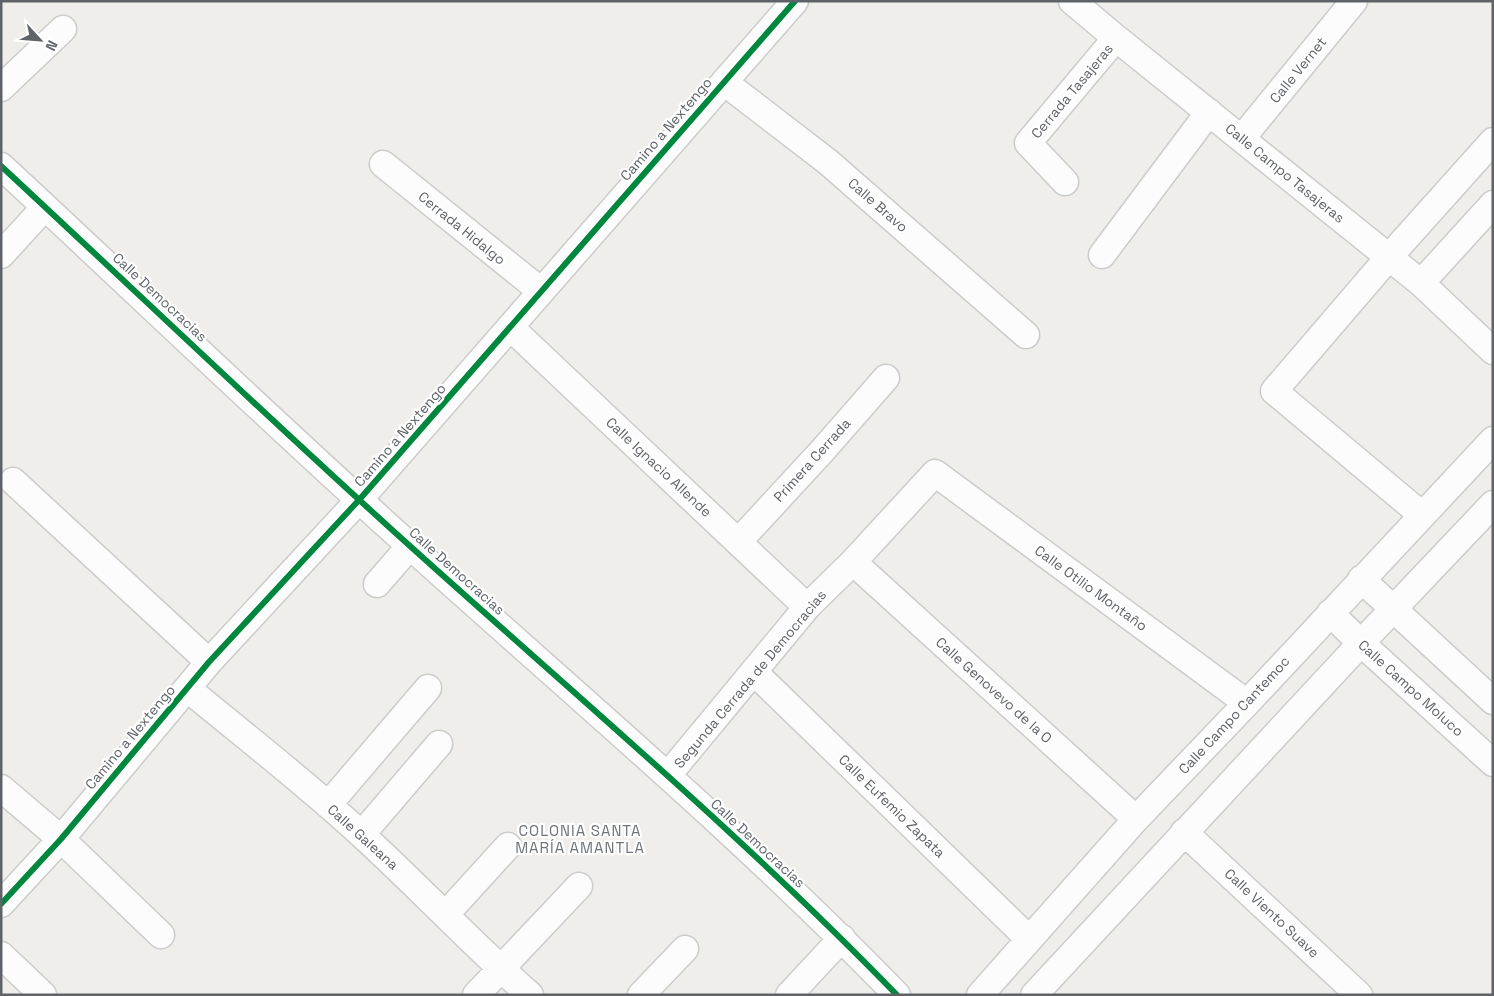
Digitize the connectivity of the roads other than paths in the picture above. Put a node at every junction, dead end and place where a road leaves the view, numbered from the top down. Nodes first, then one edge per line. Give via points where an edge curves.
1 (795, 1) edge
2 (1072, 1) edge
3 (1354, 1) edge
4 (63, 28) dead end
5 (1116, 38) junction
6 (724, 82) junction
7 (1, 88) edge
8 (1209, 112) junction
9 (1242, 138) junction
10 (1493, 141) edge
11 (383, 164) dead end
12 (1, 166) edge
13 (1065, 182) dead end
14 (1493, 204) edge
15 (45, 207) junction
16 (1, 255) edge
17 (1102, 255) dead end
18 (1389, 257) junction
19 (1421, 283) junction
20 (541, 291) junction
21 (510, 328) junction
22 (1026, 335) dead end
23 (1493, 351) edge
24 (886, 378) dead end
25 (1493, 440) edge
26 (935, 473) joint
27 (13, 481) dead end
28 (360, 500) junction
29 (1493, 504) edge
30 (1422, 515) junction
31 (738, 542) junction
32 (410, 546) junction
33 (853, 562) junction
34 (1361, 579) junction
35 (378, 584) dead end
36 (807, 607) junction
37 (1394, 609) junction
38 (1330, 613) junction
39 (1361, 643) junction
40 (210, 662) junction
41 (754, 672) junction
42 (428, 688) dead end
43 (188, 689) junction
44 (1493, 701) edge
45 (1246, 703) junction
46 (439, 744) dead end
47 (1493, 762) edge
48 (668, 775) junction
49 (1, 788) edge
50 (328, 805) junction
51 (1136, 818) junction
52 (1184, 832) junction
53 (362, 834) junction
54 (60, 839) junction
55 (508, 846) dead end
56 (579, 886) dead end
57 (1, 904) edge
58 (446, 914) junction
59 (161, 935) dead end
60 (842, 938) junction
61 (1029, 939) junction
62 (685, 949) dead end
63 (1, 955) edge
64 (501, 969) junction
65 (43, 995) edge
66 (476, 995) edge
67 (530, 995) edge
68 (641, 995) edge
69 (789, 995) edge
70 (897, 995) edge
71 (980, 995) edge
72 (1034, 995) edge
73 (1359, 995) edge

1 - 6 street, Camino a Nextengo
2 - 5 street, Calle Campo Tasajeras
3 - 9 street, Calle Vernet
4 - 7 street
5 - 8 street, Calle Campo Tasajeras
5 - 13 street, Cerrada Tasajeras via 1028,143
6 - 20 street, Camino a Nextengo
6 - 22 street, Calle Bravo via 828,162
8 - 9 street, Calle Campo Tasajeras
8 - 17 street
9 - 18 street, Calle Campo Tasajeras
10 - 18 street
11 - 20 street, Cerrada Hidalgo
12 - 15 street, Calle Democracias
14 - 19 street
15 - 16 street
15 - 28 street, Calle Democracias
18 - 19 street, Calle Campo Tasajeras
18 - 30 street via 1274,391
19 - 23 street, Calle Campo Tasajeras
20 - 21 street, Camino a Nextengo
21 - 28 street, Camino a Nextengo
21 - 31 street, Calle Ignacio Allende
24 - 31 street, Primera Cerrada
25 - 30 street, Calle Campo Cantemoc
26 - 33 street, Segunda Cerrada de Democracias
26 - 45 street, Calle Otilio Montaño
27 - 40 street
28 - 32 street, Calle Democracias
28 - 40 street, Camino a Nextengo
29 - 37 street
30 - 34 street, Calle Campo Cantemoc
31 - 36 street, Calle Ignacio Allende
32 - 35 street
32 - 48 street, Calle Democracias
33 - 36 street, Segunda Cerrada de Democracias
33 - 51 street, Calle Genovevo de la O
34 - 37 street
34 - 38 street, Calle Campo Cantemoc
36 - 41 street, Segunda Cerrada de Democracias
37 - 39 street
37 - 44 street
38 - 39 street, Calle Campo Moluco
38 - 45 street, Calle Campo Cantemoc
39 - 47 street, Calle Campo Moluco
39 - 52 street
40 - 43 street, Camino a Nextengo
41 - 48 street, Segunda Cerrada de Democracias
41 - 61 street, Calle Eufemio Zapata
42 - 50 street
43 - 50 street, Calle Galeana
43 - 54 street, Camino a Nextengo
45 - 51 street, Calle Campo Cantemoc
46 - 53 street
48 - 60 street, Calle Democracias
49 - 54 street
50 - 53 street, Calle Galeana
51 - 61 street, Calle Campo Cantemoc
52 - 72 street
52 - 73 street, Calle Viento Suave
53 - 58 street, Calle Galeana
54 - 57 street, Camino a Nextengo
54 - 59 street
55 - 58 street
56 - 64 street
58 - 64 street, Calle Galeana
60 - 69 street
60 - 70 street, Calle Democracias
61 - 71 street, Calle Campo Cantemoc
62 - 68 street
63 - 65 street
64 - 66 street
64 - 67 street, Calle Galeana

